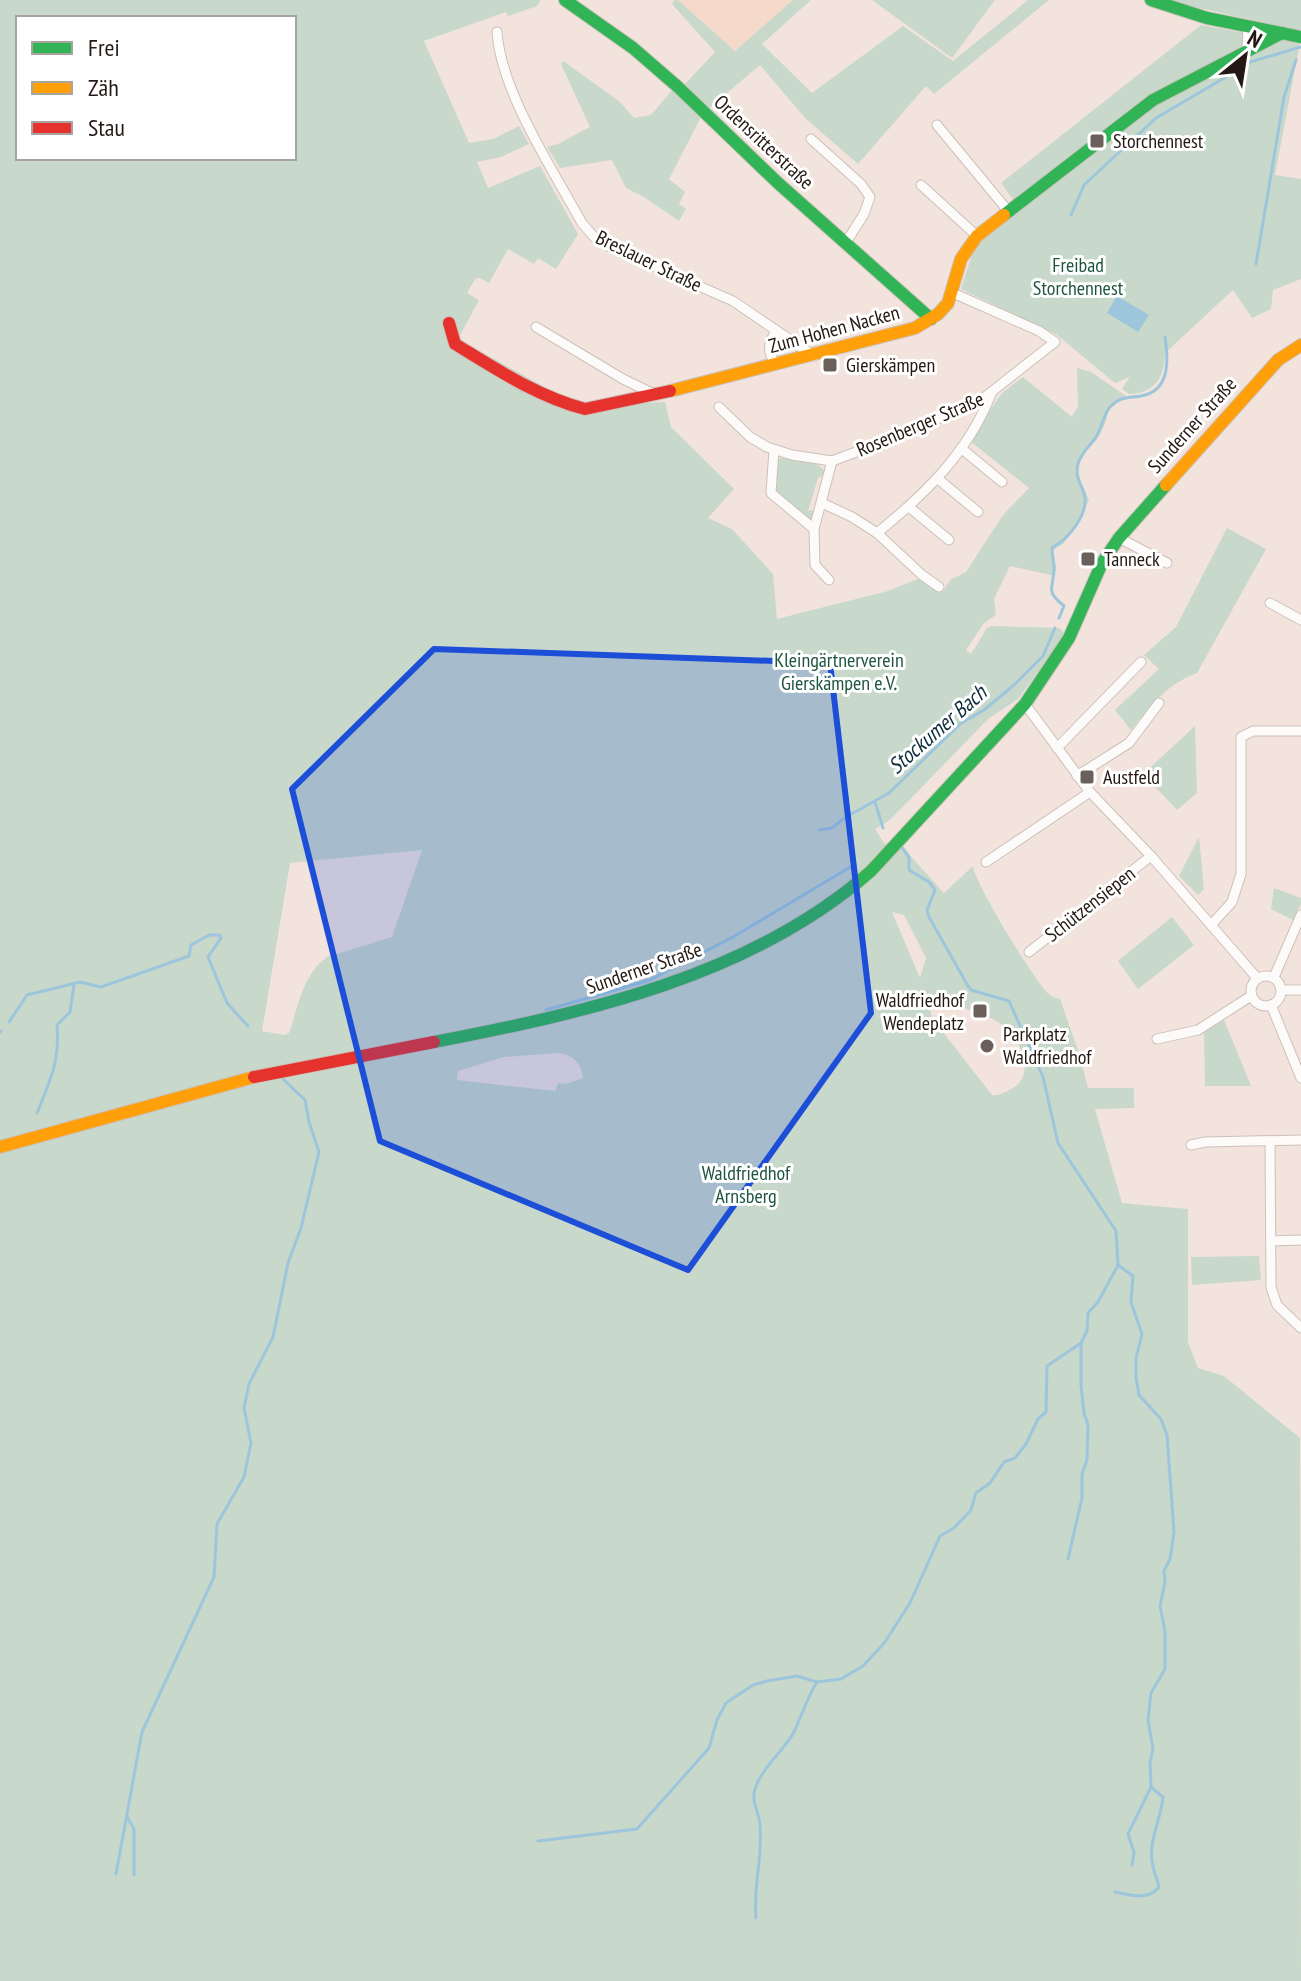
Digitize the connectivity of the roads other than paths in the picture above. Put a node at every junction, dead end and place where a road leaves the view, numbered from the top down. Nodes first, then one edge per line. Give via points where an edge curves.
1 (565, 0) edge
2 (1151, 0) edge
3 (1248, 26) junction
4 (497, 32) dead end
5 (1282, 33) junction
6 (1301, 37) edge
7 (1247, 50) junction
8 (937, 125) dead end
9 (811, 139) dead end
10 (921, 185) dead end
11 (1009, 212) junction
12 (977, 236) junction
13 (845, 244) junction
14 (953, 293) junction
15 (931, 319) junction
16 (449, 323) dead end
17 (536, 327) dead end
18 (776, 330) junction
19 (1301, 345) edge
20 (814, 356) junction
21 (776, 364) junction
22 (991, 394) junction
23 (656, 395) junction
24 (719, 407) dead end
25 (961, 448) junction
26 (774, 450) junction
27 (832, 461) junction
28 (938, 479) junction
29 (1002, 482) dead end
30 (822, 503) junction
31 (909, 507) junction
32 (978, 512) dead end
33 (814, 529) junction
34 (877, 533) junction
35 (1119, 538) junction
36 (949, 540) dead end
37 (1167, 563) dead end
38 (829, 580) dead end
39 (939, 587) dead end
40 (1270, 603) dead end
41 (1301, 620) edge
42 (1141, 662) dead end
43 (1159, 703) dead end
44 (1025, 704) junction
45 (1301, 731) edge
46 (1057, 748) junction
47 (1077, 776) junction
48 (1090, 792) junction
49 (1151, 856) junction
50 (986, 862) dead end
51 (1301, 915) edge
52 (1212, 924) junction
53 (1029, 952) dead end
54 (1274, 977) junction
55 (1257, 978) junction
56 (1281, 990) junction
57 (1301, 990) edge
58 (1251, 996) junction
59 (1271, 1005) junction
60 (1157, 1039) dead end
61 (1288, 1042) junction
62 (1301, 1042) edge
63 (1301, 1078) edge
64 (1301, 1140) edge
65 (1270, 1141) junction
66 (1191, 1145) dead end
67 (0, 1147) edge
68 (1301, 1240) edge
69 (1271, 1241) junction
70 (1301, 1328) edge

1 - 13 main road, Ordensritterstraße via 667,77
2 - 3 main road
3 - 5 main road
3 - 7 street
4 - 18 street, Breslauer Straße via 522,111 587,230 610,247 733,301
5 - 6 main road
5 - 7 main road, Zum Hohen Nacken
7 - 11 main road, Zum Hohen Nacken via 1153,100
8 - 11 street
9 - 13 street via 870,197
10 - 12 street
11 - 12 main road, Zum Hohen Nacken
12 - 14 main road, Zum Hohen Nacken via 961,259
13 - 15 main road, Ordensritterstraße
14 - 15 main road, Zum Hohen Nacken
14 - 22 street, Rosenberger Straße via 1055,342
15 - 20 main road, Zum Hohen Nacken
16 - 23 main road, Zum Hohen Nacken via 455,344 572,406 591,408
17 - 23 street
18 - 20 street, Breslauer Straße
18 - 21 street via 769,348
19 - 35 main road, Sunderner Straße via 1278,360
20 - 21 main road, Zum Hohen Nacken
21 - 23 main road, Zum Hohen Nacken
22 - 25 street
22 - 27 street, Rosenberger Straße
24 - 26 street, Rosenberger Straße via 750,437
25 - 28 street
25 - 29 street
26 - 27 street, Rosenberger Straße
26 - 33 street via 771,493
27 - 30 street
28 - 31 street
28 - 32 street
30 - 33 street
30 - 34 street
31 - 34 street
31 - 36 street
33 - 38 street via 815,565
34 - 39 street
35 - 37 street
35 - 44 main road, Sunderner Straße via 1102,563 1069,638
40 - 41 street
42 - 46 street
43 - 47 street via 1129,743
44 - 46 street
44 - 67 main road, Sunderner Straße via 860,881 800,921 712,966 597,1007 251,1078
45 - 52 street via 1253,731 1241,737 1241,874 1232,902
46 - 47 street
47 - 48 street
48 - 49 street
48 - 50 street
49 - 52 street
49 - 53 street, Schützensiepen
51 - 54 street
52 - 55 street
54 - 55 street
54 - 56 street
55 - 58 street
56 - 57 street
56 - 59 street
58 - 59 street
58 - 60 street via 1198,1030
59 - 61 street
61 - 62 street
61 - 63 street
64 - 65 street
65 - 66 street
65 - 69 street
68 - 69 street
69 - 70 street via 1272,1293

